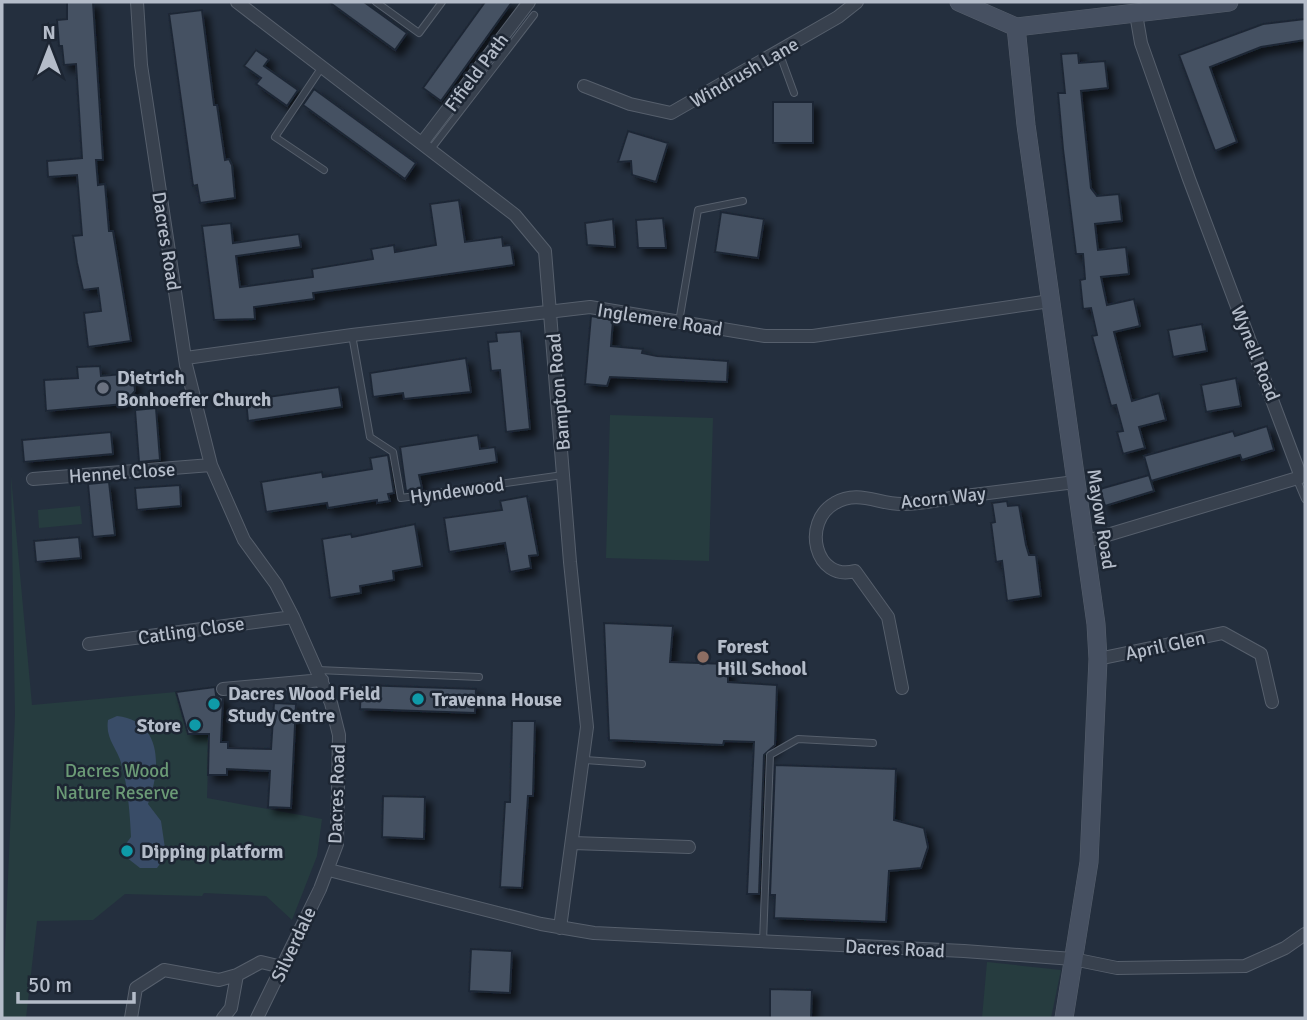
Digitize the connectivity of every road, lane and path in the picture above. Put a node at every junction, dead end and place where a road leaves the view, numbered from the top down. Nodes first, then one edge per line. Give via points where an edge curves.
1 (136, 2) edge
2 (237, 2) edge
3 (376, 2) edge
4 (442, 2) edge
5 (529, 2) edge
6 (857, 2) edge
7 (958, 2) edge
8 (1229, 2) edge
9 (1155, 7) edge
10 (1136, 14) junction
11 (534, 15) dead end
12 (1016, 27) junction
13 (779, 52) junction
14 (322, 67) junction
15 (584, 86) dead end
16 (794, 93) dead end
17 (427, 146) junction
18 (324, 170) dead end
19 (743, 201) dead end
20 (1050, 301) junction
21 (551, 313) junction
22 (680, 322) junction
23 (352, 335) junction
24 (186, 358) junction
25 (211, 465) junction
26 (564, 474) junction
27 (33, 479) dead end
28 (1297, 480) junction
29 (1075, 482) junction
30 (1305, 499) edge
31 (1084, 542) junction
32 (293, 617) junction
33 (89, 644) dead end
34 (1098, 659) junction
35 (320, 675) junction
36 (480, 677) dead end
37 (902, 688) dead end
38 (223, 689) dead end
39 (1272, 702) dead end
40 (873, 743) dead end
41 (585, 760) junction
42 (642, 764) dead end
43 (573, 843) junction
44 (689, 847) dead end
45 (328, 870) junction
46 (560, 928) junction
47 (1305, 934) edge
48 (763, 942) junction
49 (1073, 959) junction
50 (282, 967) junction
51 (237, 975) junction
52 (131, 1018) edge
53 (223, 1018) edge
54 (257, 1018) edge
55 (1064, 1018) edge

1 - 24 street, Dacres Road via 141,65
2 - 14 street, Bampton Road
3 - 4 lane via 419,33
5 - 17 street, Fifield Path
6 - 13 street, Windrush Lane
7 - 12 street
8 - 9 street
9 - 10 street
10 - 12 street
10 - 28 street, Wynell Road via 1141,43 1189,179 1302,472
11 - 17 lane
12 - 20 street, Mayow Road
13 - 15 street, Windrush Lane via 671,113 630,104
13 - 16 lane
14 - 17 street, Bampton Road
14 - 18 lane via 275,137
17 - 21 street, Bampton Road via 516,215 545,251
19 - 22 lane via 698,210
20 - 22 street, Inglemere Road via 813,336 765,336
20 - 29 street, Mayow Road
21 - 22 street, Inglemere Road via 590,307
21 - 23 street, Inglemere Road
21 - 26 street, Bampton Road
23 - 24 street, Inglemere Road
23 - 26 lane, Hyndewood via 370,437 393,452 401,498
24 - 25 street, Dacres Road
25 - 27 street, Hennel Close
25 - 32 street, Dacres Road via 244,540
26 - 41 street, Bampton Road via 587,727
28 - 30 lane
28 - 31 street
29 - 31 street, Mayow Road
29 - 37 street, Acorn Way via 901,505 853,497 835,502 822,514 814,539 819,553 833,569 855,571 888,617
31 - 34 street, Mayow Road
32 - 33 street, Catling Close
32 - 35 street, Dacres Road
34 - 39 street, April Glen via 1223,633 1261,654
34 - 49 street, Mayow Road via 1089,862
35 - 36 lane
35 - 38 street
35 - 45 street, Dacres Road via 339,735 337,844
40 - 48 lane via 798,739 770,755
41 - 42 lane
41 - 43 street, Bampton Road
43 - 44 street
43 - 46 street, Bampton Road
45 - 46 street, Dacres Road
45 - 50 street, Silverdale
46 - 48 street, Dacres Road
47 - 49 street, Dacres Road via 1245,966 1117,968
48 - 49 street, Dacres Road
49 - 55 street, Mayow Road
50 - 51 street via 261,962
50 - 54 street, Silverdale
51 - 52 street via 219,980 164,970 136,988
51 - 53 street via 231,1008

